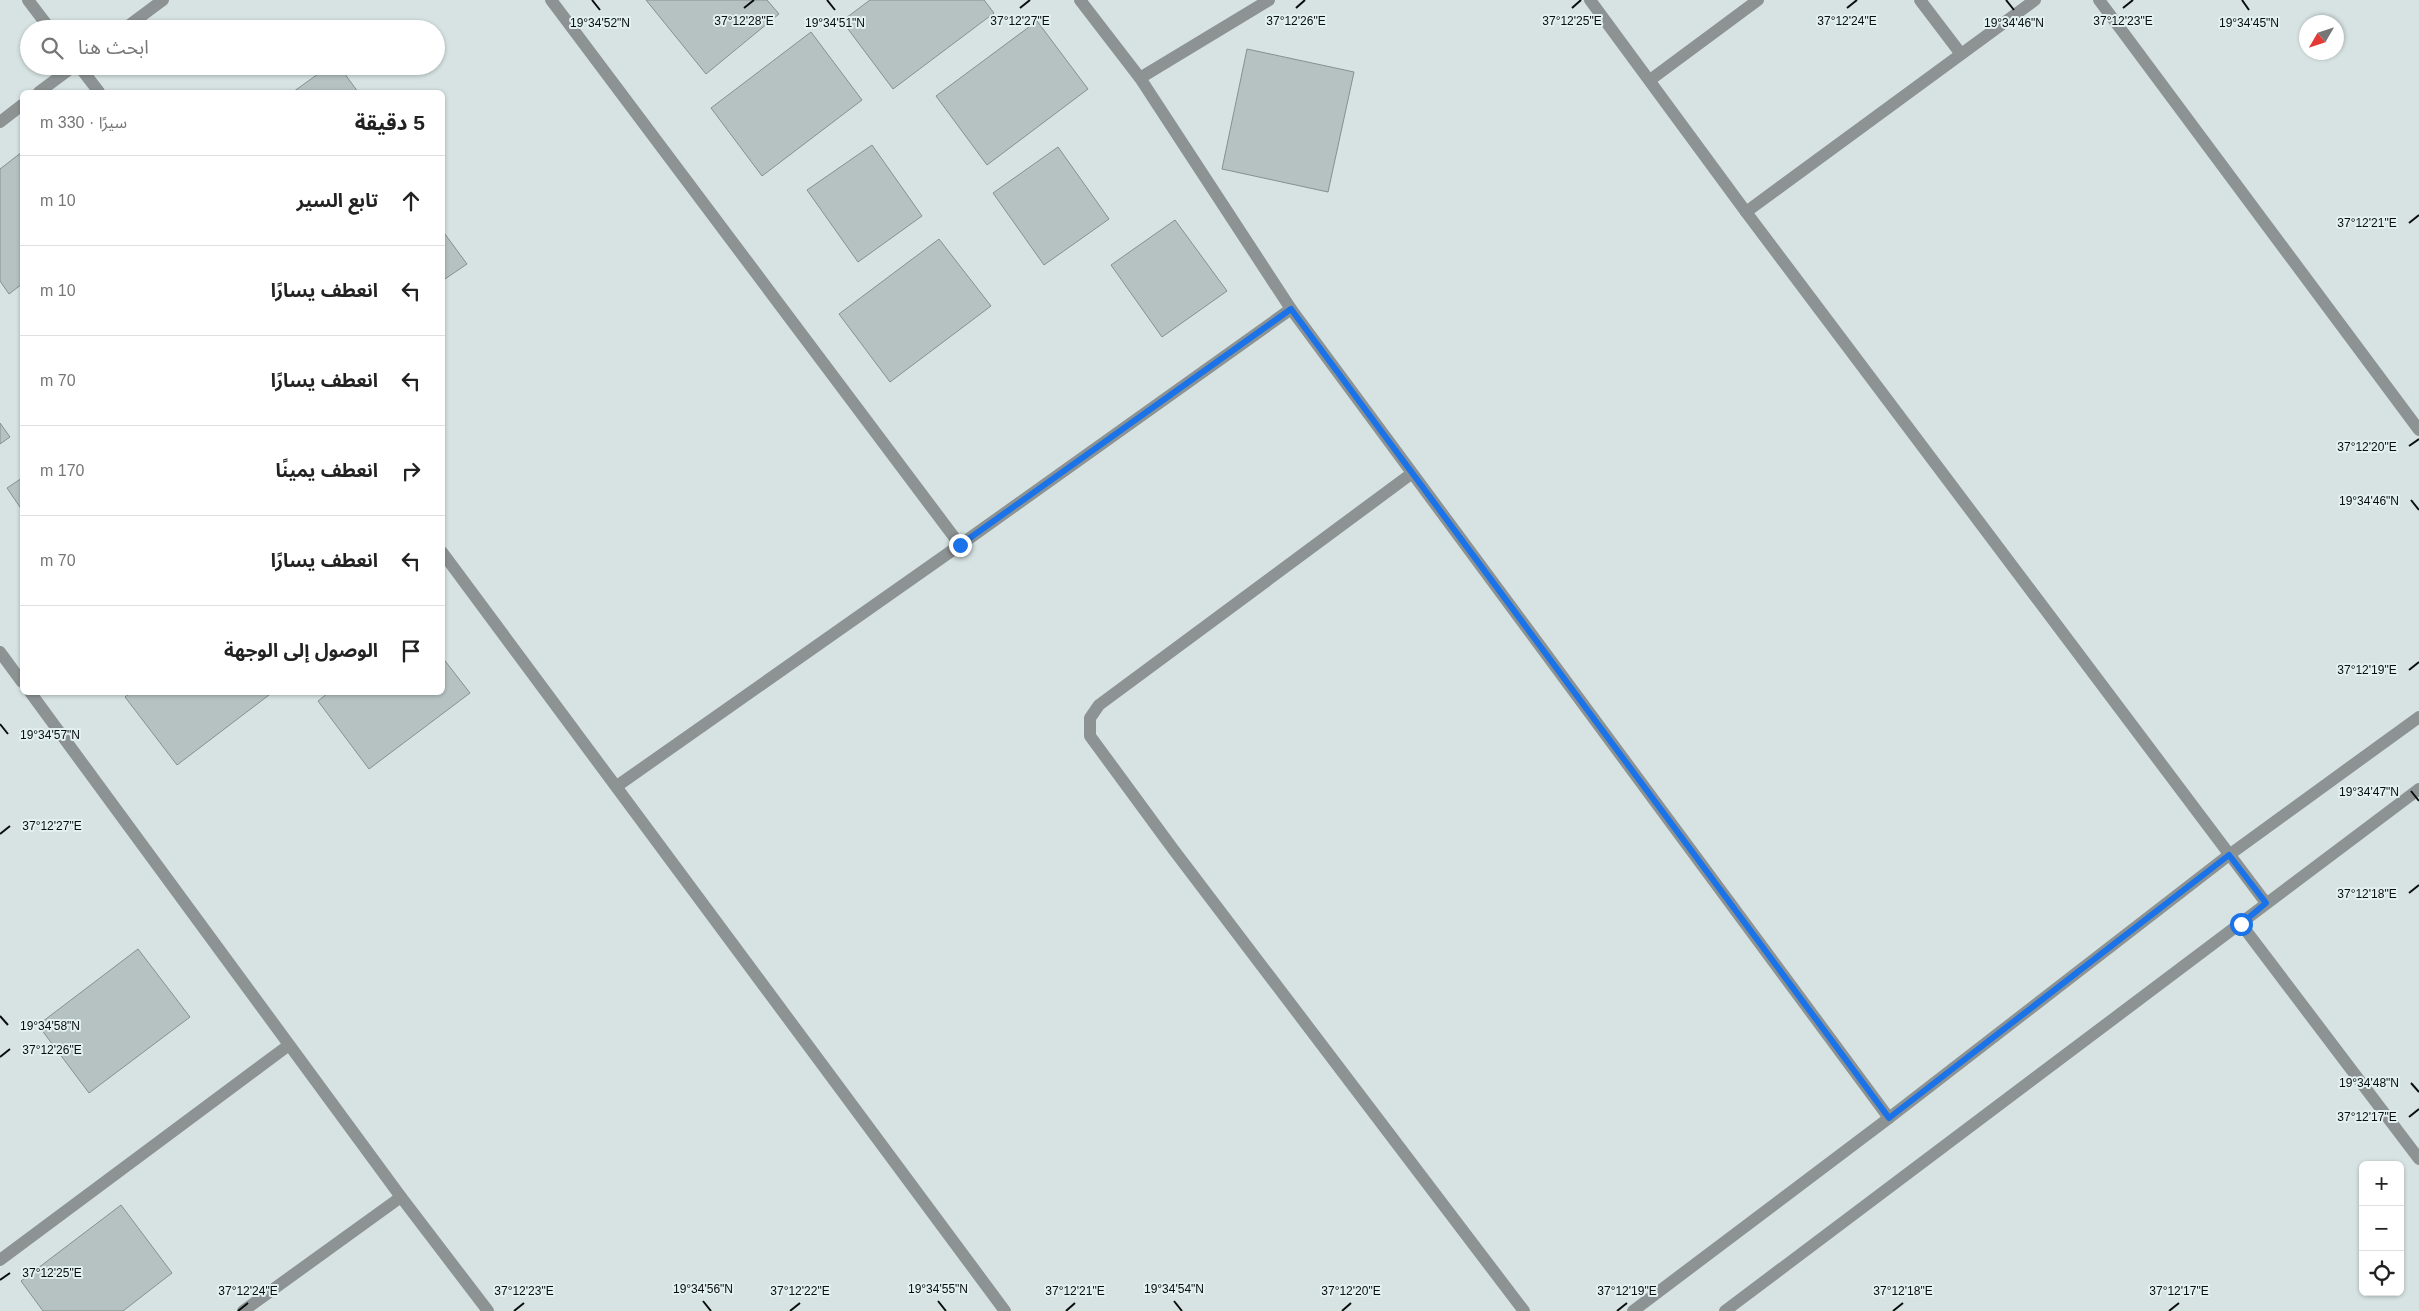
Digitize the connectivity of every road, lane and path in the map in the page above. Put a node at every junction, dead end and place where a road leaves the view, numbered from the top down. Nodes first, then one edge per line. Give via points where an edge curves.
1 (28, 0) edge
2 (163, 0) edge
3 (551, 0) edge
4 (1080, 0) edge
5 (1268, 0) edge
6 (1590, 0) edge
7 (1758, 0) edge
8 (1920, 0) edge
9 (2034, 0) edge
10 (2098, 0) edge
11 (43, 20) edge
12 (136, 20) edge
13 (1961, 54) junction
14 (62, 75) edge
15 (86, 75) edge
16 (1140, 78) junction
17 (1650, 80) junction
18 (42, 90) edge
19 (97, 90) edge
20 (20, 107) edge
21 (0, 122) edge
22 (1746, 212) junction
23 (1291, 309) junction
24 (2419, 430) edge
25 (1411, 474) junction
26 (960, 545) junction
27 (445, 556) edge
28 (0, 652) edge
29 (20, 679) edge
30 (32, 695) edge
31 (2419, 717) edge
32 (617, 786) junction
33 (2419, 789) edge
34 (2229, 855) junction
35 (2266, 903) junction
36 (2241, 924) junction
37 (289, 1045) junction
38 (1889, 1118) junction
39 (2415, 1146) edge
40 (2419, 1160) edge
41 (401, 1198) junction
42 (0, 1260) edge
43 (243, 1311) edge
44 (488, 1311) edge
45 (1004, 1311) edge
46 (1524, 1311) edge
47 (1633, 1311) edge
48 (1725, 1311) edge

1 - 11 street
2 - 12 street
3 - 26 street
4 - 16 street
5 - 16 street
6 - 17 street
7 - 17 street
8 - 13 street
9 - 13 street
10 - 24 street
13 - 22 street
14 - 18 street
15 - 19 street
16 - 23 street
17 - 22 street
20 - 21 street
22 - 34 street
23 - 25 street
23 - 26 street
25 - 38 street
25 - 46 street via 1099,705 1090,718 1090,736 1178,857
26 - 32 street
27 - 32 street
28 - 29 street
30 - 37 street
31 - 34 street
32 - 45 street
33 - 35 street
34 - 35 street
34 - 38 street
35 - 36 street
36 - 39 street
36 - 48 street
37 - 41 street
37 - 42 street
38 - 47 street
39 - 40 street
41 - 43 street
41 - 44 street

